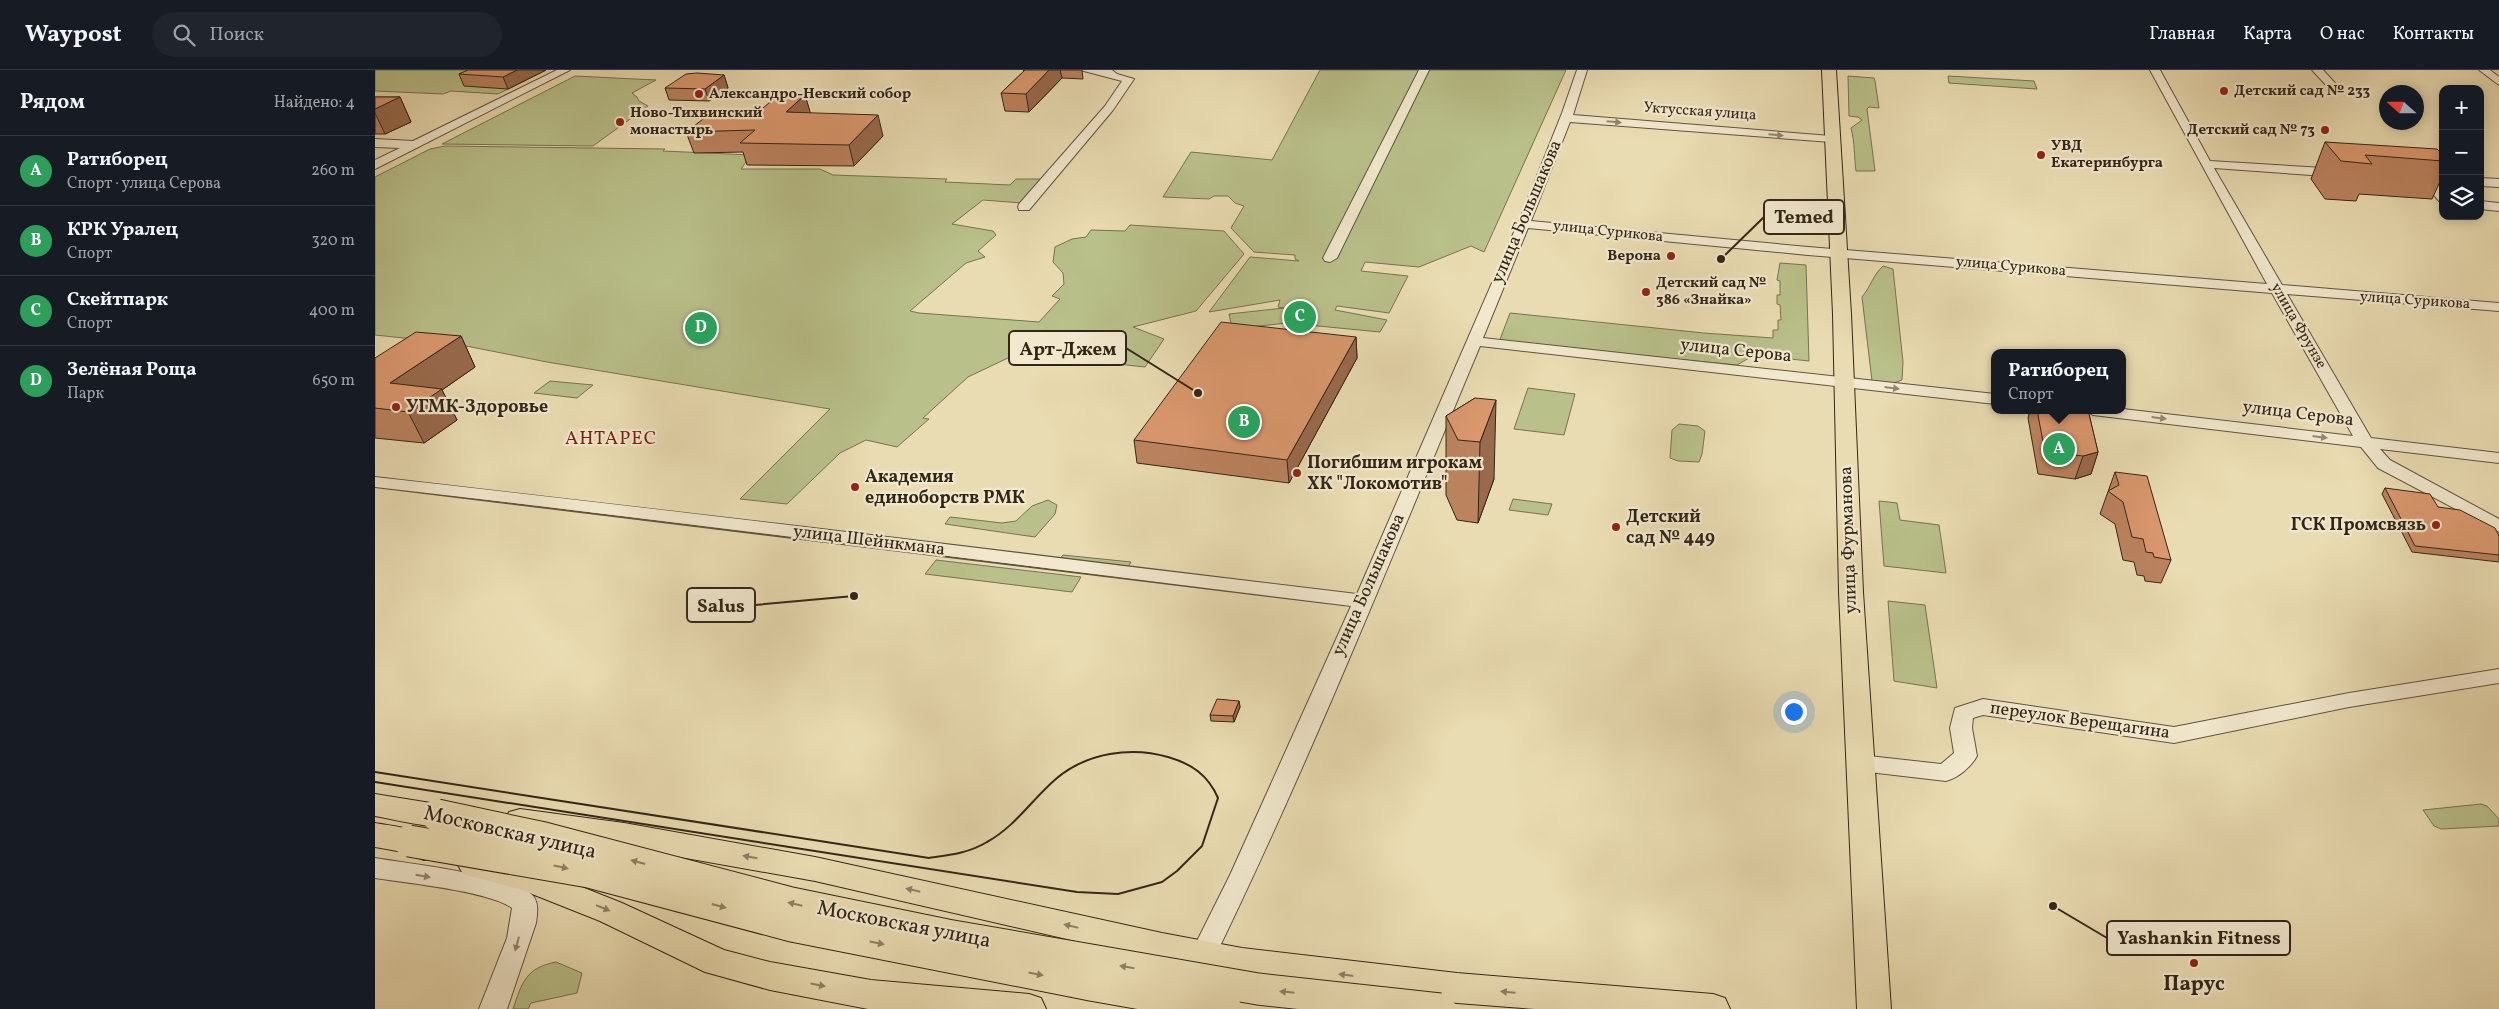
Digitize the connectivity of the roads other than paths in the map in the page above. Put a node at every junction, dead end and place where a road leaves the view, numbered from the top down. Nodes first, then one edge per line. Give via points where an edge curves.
1 (565, 70) edge
2 (1085, 70) edge
3 (1424, 70) edge
4 (1582, 70) edge
5 (1829, 70) edge
6 (2155, 70) edge
7 (2317, 70) edge
8 (2484, 70) edge
9 (2499, 82) edge
10 (2330, 83) dead end
11 (1566, 118) junction
12 (1831, 139) junction
13 (375, 142) edge
14 (415, 146) junction
15 (2207, 164) junction
16 (375, 165) edge
17 (2351, 173) edge
18 (2421, 178) joint
19 (2439, 179) edge
20 (2484, 182) edge
21 (2499, 183) edge
22 (2439, 194) edge
23 (2484, 205) edge
24 (2499, 206) edge
25 (1024, 207) dead end
26 (1523, 224) junction
27 (1837, 253) junction
28 (1330, 258) dead end
29 (2277, 290) junction
30 (2499, 307) edge
31 (1473, 342) junction
32 (1843, 383) junction
33 (1991, 399) edge
34 (2126, 414) edge
35 (2368, 443) junction
36 (2499, 458) edge
37 (375, 482) edge
38 (2499, 526) edge
39 (1362, 601) junction
40 (2499, 676) edge
41 (1860, 763) junction
42 (375, 805) edge
43 (437, 815) junction
44 (375, 835) edge
45 (409, 840) junction
46 (375, 868) edge
47 (1204, 955) junction
48 (493, 1009) edge
49 (1029, 1009) edge
50 (1172, 1009) edge
51 (1226, 1009) edge
52 (1440, 1009) edge
53 (1713, 1009) edge
54 (1875, 1009) edge

1 - 14 street
2 - 25 street via 1129,79
3 - 28 street
4 - 11 street, улица Большакова
5 - 12 main road, улица Фурманова
6 - 15 street, улица Фрунзе
7 - 10 street
8 - 9 street
11 -> 12 street, Уктусская улица
11 - 26 street, улица Большакова
12 - 27 main road, улица Фурманова
13 - 14 street
14 - 16 street
15 - 17 street
15 - 29 street, улица Фрунзе
18 - 19 street
18 - 22 street
20 - 21 street
23 - 24 street
26 - 27 street, улица Сурикова
26 - 31 street, улица Большакова
27 - 29 street, улица Сурикова
27 - 32 main road, улица Фурманова
29 - 30 street, улица Сурикова
29 - 35 street, улица Фрунзе
31 - 32 street, улица Серова
31 - 39 street, улица Большакова
32 -> 33 street, улица Серова
32 - 41 main road, улица Фурманова
34 -> 35 street, улица Серова
35 - 36 street, улица Серова
35 - 38 street, улица Фрунзе via 2384,464
37 - 39 street, улица Шейнкмана via 687,517
39 - 47 street, улица Большакова
40 - 41 street, переулок Верещагина via 2349,700 2174,735 1983,707 1963,713 1961,728 1966,756 1946,773
41 - 54 main road, улица Фурманова
42 - 43 main road, Московская улица
47 -> 43 main road, Московская улица, bridge via 815,869 624,835 481,814
52 -> 43 main road, Московская улица, bridge via 1258,989 947,935 791,903 544,838
44 - 45 main road, Московская улица
45 -> 49 main road, bridge via 442,857 528,879 611,912 717,962 770,976 871,995
45 -> 51 main road, Московская улица, bridge via 589,872 792,926
46 -> 48 street via 494,889 524,903 518,944
47 - 50 street, улица Большакова
53 -> 47 main road, Московская улица via 1457,988

